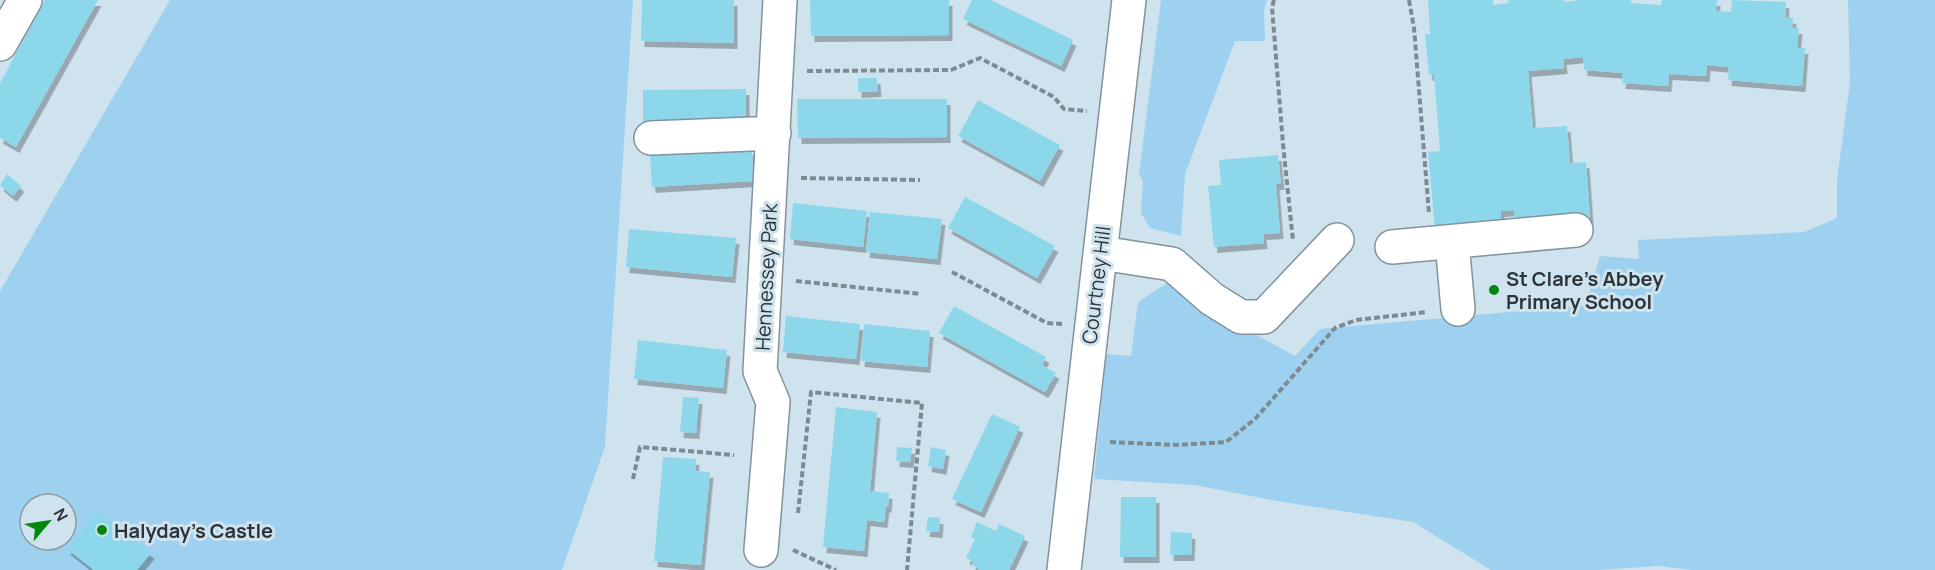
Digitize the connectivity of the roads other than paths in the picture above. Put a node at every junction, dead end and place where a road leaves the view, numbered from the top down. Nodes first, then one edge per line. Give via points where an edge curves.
1 (25, 0) edge
2 (780, 0) edge
3 (1129, 0) edge
4 (0, 44) edge
5 (774, 133) junction
6 (651, 138) dead end
7 (1576, 230) dead end
8 (1337, 240) dead end
9 (1452, 242) junction
10 (1392, 249) dead end
11 (1101, 253) junction
12 (1444, 310) road end
13 (761, 550) road end
14 (1064, 570) edge

1 - 4 street
2 - 5 street, Hennessey Park
3 - 11 street, Courtney Hill
5 - 6 street
5 - 13 street, Hennessey Park via 760,371 773,402
7 - 9 street
8 - 11 street via 1264,317 1241,317 1212,299 1172,264
9 - 10 street
9 - 12 street
11 - 14 street, Courtney Hill

